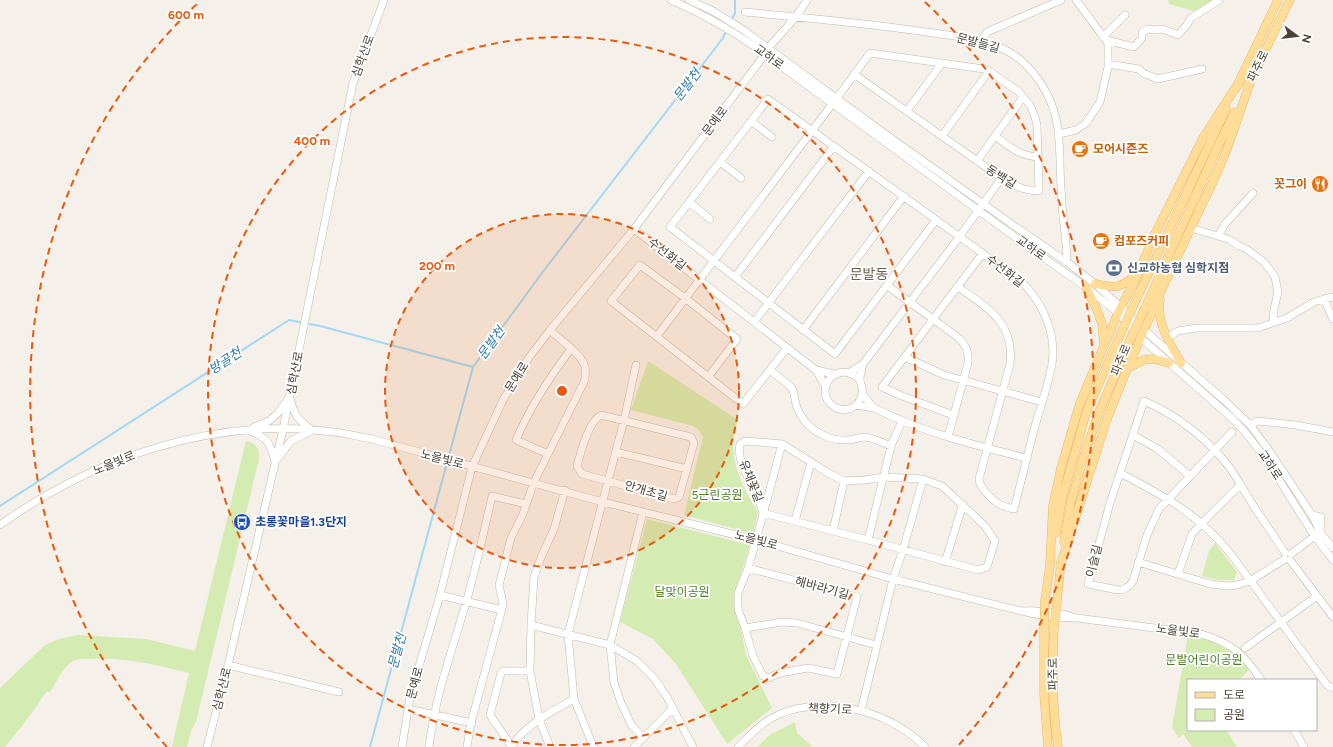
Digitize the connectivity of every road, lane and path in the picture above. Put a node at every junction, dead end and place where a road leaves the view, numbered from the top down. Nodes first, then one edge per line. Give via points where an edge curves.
1 (384, 0) edge
2 (671, 0) edge
3 (690, 0) edge
4 (807, 0) edge
5 (1061, 0) edge
6 (1076, 0) edge
7 (1219, 0) edge
8 (1278, 0) edge
9 (1290, 0) edge
10 (1053, 3) edge
11 (745, 12) dead end
12 (1125, 15) dead end
13 (796, 17) junction
14 (740, 32) junction
15 (1105, 39) junction
16 (980, 41) junction
17 (767, 51) junction
18 (942, 63) junction
19 (1108, 64) junction
20 (1202, 69) dead end
21 (989, 71) junction
22 (854, 74) junction
23 (1250, 83) junction
24 (1238, 84) junction
25 (1023, 97) junction
26 (835, 101) junction
27 (907, 112) junction
28 (751, 121) junction
29 (813, 130) junction
30 (1059, 134) junction
31 (942, 136) junction
32 (995, 136) junction
33 (772, 137) dead end
34 (834, 146) junction
35 (1038, 157) junction
36 (977, 161) junction
37 (720, 162) junction
38 (869, 171) junction
39 (741, 178) dead end
40 (1001, 179) junction
41 (1253, 193) dead end
42 (904, 196) junction
43 (689, 202) junction
44 (983, 203) junction
45 (978, 210) junction
46 (710, 219) dead end
47 (936, 220) junction
48 (1191, 228) junction
49 (634, 229) junction
50 (1218, 236) junction
51 (959, 237) junction
52 (983, 254) junction
53 (714, 261) junction
54 (1067, 262) junction
55 (1137, 276) junction
56 (735, 277) junction
57 (699, 279) junction
58 (1095, 284) junction
59 (888, 286) junction
60 (958, 287) junction
61 (1086, 287) junction
62 (1162, 289) junction
63 (1333, 297) edge
64 (685, 298) junction
65 (1324, 299) junction
66 (910, 302) junction
67 (769, 304) junction
68 (1119, 310) junction
69 (1333, 319) edge
70 (934, 320) junction
71 (754, 322) junction
72 (1273, 322) junction
73 (550, 330) junction
74 (803, 330) junction
75 (1143, 334) junction
76 (657, 336) junction
77 (1167, 338) junction
78 (1104, 346) junction
79 (787, 348) junction
80 (571, 349) junction
81 (905, 357) junction
82 (1169, 363) junction
83 (1181, 363) junction
84 (863, 364) junction
85 (636, 365) dead end
86 (1127, 369) junction
87 (770, 370) junction
88 (816, 370) junction
89 (850, 372) junction
90 (834, 374) junction
91 (708, 377) junction
92 (860, 380) junction
93 (963, 380) junction
94 (826, 387) junction
95 (1003, 391) junction
96 (862, 394) junction
97 (290, 398) junction
98 (1042, 402) junction
99 (856, 405) junction
100 (874, 408) junction
101 (953, 415) junction
102 (624, 420) junction
103 (902, 421) junction
104 (1250, 425) junction
105 (283, 429) junction
106 (248, 430) junction
107 (312, 430) junction
108 (1232, 432) dead end
109 (1333, 432) edge
110 (1132, 435) junction
111 (948, 437) junction
112 (782, 444) junction
113 (892, 446) junction
114 (987, 448) junction
115 (1214, 450) junction
116 (616, 452) junction
117 (548, 454) junction
118 (1026, 458) junction
119 (275, 461) junction
120 (811, 462) junction
121 (472, 467) junction
122 (687, 469) junction
123 (1120, 472) junction
124 (1190, 476) junction
125 (883, 477) junction
126 (923, 479) junction
127 (608, 480) junction
128 (844, 481) junction
129 (534, 482) junction
130 (1240, 485) junction
131 (565, 490) junction
132 (1168, 498) junction
133 (603, 502) junction
134 (526, 504) junction
135 (963, 504) junction
136 (643, 512) junction
137 (763, 513) junction
138 (795, 521) junction
139 (1202, 523) junction
140 (0, 525) edge
141 (833, 531) junction
142 (1318, 534) junction
143 (756, 540) junction
144 (868, 540) junction
145 (1333, 548) edge
146 (904, 550) junction
147 (1288, 557) junction
148 (1333, 560) edge
149 (945, 562) junction
150 (1050, 562) junction
151 (1138, 562) junction
152 (1060, 566) junction
153 (748, 568) junction
154 (1178, 574) junction
155 (893, 579) junction
156 (1250, 581) junction
157 (440, 595) junction
158 (1317, 596) junction
159 (466, 601) junction
160 (502, 610) junction
161 (1333, 617) edge
162 (1281, 622) junction
163 (531, 625) junction
164 (745, 628) junction
165 (568, 634) junction
166 (847, 637) junction
167 (610, 645) junction
168 (876, 645) junction
169 (1245, 648) dead end
170 (228, 665) junction
171 (530, 671) junction
172 (1260, 679) edge
173 (1333, 688) edge
174 (339, 692) dead end
175 (574, 699) junction
176 (674, 708) junction
177 (408, 709) junction
178 (861, 711) junction
179 (434, 715) junction
180 (539, 719) junction
181 (472, 722) junction
182 (1295, 731) edge
183 (643, 737) junction
184 (692, 746) edge
185 (207, 747) edge
186 (402, 747) edge
187 (429, 747) edge
188 (467, 747) edge
189 (511, 747) edge
190 (550, 747) edge
191 (594, 747) edge
192 (634, 747) edge
193 (738, 747) edge
194 (925, 747) edge
195 (1048, 747) edge
196 (1058, 747) edge
197 (1304, 747) edge

1 - 97 street, 심학산로 via 353,83
2 - 14 street, 교하로
3 - 14 street, 교하로 via 722,16
4 - 13 street
5 - 10 street
6 - 15 street
7 - 15 street via 1190,18 1178,35 1163,29 1148,29 1142,32 1142,38 1134,47
8 - 24 main road, 파주로
9 - 23 main road, 파주로
10 - 16 street via 987,32
11 - 13 street, 문발들길
12 - 15 street
13 - 16 street, 문발들길 via 890,27
13 - 17 street
14 - 17 street, 교하로
15 - 19 street via 1108,43
16 - 30 street, 문발들길 via 1009,52 1032,72 1053,107
17 - 26 street, 교하로
17 - 49 street, 문예로
18 - 21 street, 동백길
18 - 22 street, 동백길 via 870,53
18 - 27 street
19 - 20 street via 1139,69 1158,79
19 - 30 street via 1100,102 1086,123 1076,130
21 - 25 street, 동백길
21 - 31 street
22 - 26 street, 동백길
22 - 27 street, 동백길
23 - 48 main road via 1227,149
23 - 152 main road, 파주로, bridge via 1218,146 1099,412 1071,502
24 - 55 main road via 1203,138
24 - 150 main road, 파주로, bridge via 1136,300 1086,413 1062,499
25 - 32 street, 동백길
25 - 35 street, 동백길 via 1030,105 1036,121
26 - 29 street
26 - 44 street, 교하로
26 - 45 street, 교하로
27 - 31 street, 동백길
28 - 29 street, 수선화길 via 768,99
28 - 33 street
28 - 37 street, 수선화길
29 - 34 street, 수선화길
29 - 53 street
30 - 54 street, 문발들길
31 - 36 street, 동백길
32 - 35 street via 1023,155
32 - 36 street, 동백길
34 - 38 street, 수선화길
34 - 56 street
35 - 40 street, 동백길 via 1039,192 1021,189
36 - 40 street, 동백길
37 - 39 street
37 - 43 street, 수선화길
38 - 42 street, 수선화길
38 - 67 street
40 - 44 street
41 - 50 street via 1224,224
42 - 47 street, 수선화길
42 - 74 street
43 - 46 street
43 - 53 street, 수선화길 via 670,227
44 - 45 street
44 - 54 street, 교하로
45 - 51 street
45 - 61 street, 교하로
47 - 51 street, 수선화길
47 - 59 street, 수선화길
48 - 50 street
48 - 62 main road
49 - 57 street, 수선화길
49 - 73 street, 문예로
50 - 72 street via 1245,248 1264,262 1275,277 1278,292
51 - 52 street, 수선화길
51 - 66 street
52 - 60 street, 수선화길
52 - 98 street, 수선화길 via 1023,283 1044,315 1052,340 1052,352
53 - 56 street, 수선화길
53 - 57 street
54 - 58 street, 교하로
55 - 58 main road via 1121,286
55 - 68 main road
56 - 67 street, 수선화길
57 - 64 street
57 - 71 street, 수선화길
58 - 68 street, 교하로
59 - 66 street
59 - 74 street, 수선화길 via 835,354
60 - 70 street, 수선화길
60 - 95 street, 수선화길 via 992,312 1006,331 1011,356
61 - 68 street, 교하로
61 - 78 main road via 1102,324
62 - 75 main road
62 - 77 main road via 1159,306
63 - 65 street
64 - 76 street
64 - 76 street, 수선화길 via 640,265 611,301
64 - 91 street, 수선화길 via 737,339
65 - 69 street
65 - 72 street via 1287,318
66 - 70 street
66 - 84 street
67 - 71 street
67 - 74 street, 수선화길
68 - 75 street, 교하로
68 - 78 main road
70 - 81 street, 수선화길
70 - 93 street via 960,339 966,347 969,356
71 - 79 street, 수선화길
72 - 77 street via 1258,328 1197,328 1178,332
73 - 80 street
73 - 121 street, 문예로 via 528,359 503,400
75 - 82 street, 교하로
75 - 83 street, 교하로
75 - 86 main road
76 - 91 street, 수선화길
77 - 83 main road
78 - 150 main road via 1080,406 1061,468 1053,505
79 - 87 street, 수선화길
79 - 88 street, 수선화길
80 - 117 street via 583,361 585,380
80 - 117 street via 525,418 516,440
81 - 93 street via 933,371
81 - 101 street, 수선화길 via 882,387
82 - 86 main road via 1145,359
82 - 142 street, 교하로 via 1257,445
83 - 104 street, 교하로
84 - 89 street
84 - 92 street
85 - 102 street
86 - 152 main road via 1107,419
87 - 91 street, 수선화길 via 743,404
87 - 113 street via 791,387 801,416 817,432 836,440 866,437
88 - 90 street
88 - 94 street
89 - 90 street
89 - 92 street
90 - 94 street
92 - 96 street
93 - 95 street
93 - 101 street
94 - 99 street via 826,397 834,406 846,409
95 - 98 street
95 - 114 street, 수선화길
96 - 99 street
96 - 100 street
97 - 105 street, 심학산로
97 - 106 street via 269,421
97 - 107 street via 300,422
98 - 118 street, 수선화길
99 - 100 street
100 - 103 street
101 - 111 street
102 - 116 street, 안개초길
102 - 122 street, 안개초길 via 691,437 694,443
102 - 127 street, 안개초길 via 600,415 595,417 577,466 582,474
103 - 111 street
103 - 113 street
104 - 109 street via 1258,421
104 - 142 street, 교하로 via 1312,515
105 - 106 street, 노을빛로
105 - 107 street, 노을빛로
105 - 119 street, 심학산로
106 - 119 street via 262,435 267,440
106 - 140 street, 노을빛로 via 223,432 132,455 63,486
107 - 119 street via 291,441
107 - 121 street, 노을빛로 via 372,439
108 - 115 street, 이슬길
110 - 115 street, 이슬길 via 1144,401 1181,422
110 - 123 street, 이슬길
110 - 124 street via 1158,449
111 - 114 street
112 - 120 street, 유채꽃길
112 - 137 street, 유채꽃길
112 - 137 street, 유채꽃길 via 745,441 740,444 742,464
113 - 125 street
114 - 118 street
114 - 118 street, 수선화길 via 979,479 980,486 1000,505 1014,509
115 - 124 street, 이슬길
115 - 130 street, 이슬길
116 - 122 street
116 - 127 street, 안개초길
117 - 129 street
119 - 170 street, 심학산로
120 - 128 street, 유채꽃길
120 - 138 street
121 - 129 street, 노을빛로
121 - 157 street, 문예로
122 - 127 street, 안개초길 via 679,497 674,498
123 - 132 street
123 - 151 street, 이슬길 via 1088,584 1118,590 1126,588 1133,581
124 - 132 street, 이슬길
125 - 126 street, 유채꽃길
125 - 128 street, 유채꽃길
125 - 144 street
126 - 135 street, 유채꽃길 via 942,486
126 - 146 street
127 - 133 street
128 - 141 street
129 - 131 street, 노을빛로
129 - 134 street
130 - 139 street
130 - 147 street, 이슬길
131 - 133 street, 노을빛로
131 - 163 street via 554,529 534,577
132 - 139 street
132 - 151 street, 이슬길 via 1150,525
133 - 136 street, 노을빛로
133 - 165 street
134 - 159 street via 492,496
134 - 160 street via 524,514 511,538 500,580
135 - 149 street
135 - 149 street, 유채꽃길 via 985,526 995,541 987,567 978,570
136 - 143 street, 노을빛로
136 - 167 street
137 - 138 street, 유채꽃길
137 - 143 street, 유채꽃길
138 - 141 street, 유채꽃길
139 - 154 street via 1189,540
139 - 156 street via 1222,544
141 - 144 street, 유채꽃길
142 - 145 street, 교하로
142 - 147 street
142 - 148 street, 교하로
143 - 153 street, 해바라기길
143 - 155 street, 노을빛로
144 - 146 street, 유채꽃길
146 - 149 street, 유채꽃길
146 - 155 street
147 - 156 street
147 - 158 street, 이슬길
150 - 195 main road, 파주로, bridge via 1044,629 1044,694
151 - 154 street
152 - 196 main road, 파주로, bridge via 1054,628 1053,686
153 - 164 street, 해바라기길 via 738,593 738,609
153 - 166 street, 해바라기길 via 857,597
154 - 156 street via 1219,586
155 - 168 street
155 - 172 street, 노을빛로 via 1021,611 1036,610 1077,618 1201,634 1240,653
156 - 162 street
157 - 159 street
157 - 177 street, 문예로
158 - 161 street, 이슬길
158 - 162 street
159 - 160 street
159 - 179 street
160 - 181 street
162 - 169 street
162 - 173 street via 1327,685
163 - 165 street
163 - 171 street
164 - 166 street via 790,622
164 - 166 street, 해바라기길 via 753,656 763,676 768,678 808,668 837,674
165 - 167 street
165 - 175 street
166 - 168 street
167 - 176 street via 637,661 654,678
167 - 183 street via 614,682 621,703 632,726
168 - 178 street
170 - 174 street
170 - 185 street, 심학산로
171 - 180 street
171 - 189 street via 503,671 490,715
175 - 180 street
175 - 191 street
176 - 183 street
176 - 184 street
177 - 179 street
177 - 186 street, 문예로
178 - 193 street, 책향기로 via 811,706 796,709 771,718
178 - 194 street, 책향기로 via 891,722
179 - 181 street
179 - 187 street
180 - 189 street via 517,737
180 - 190 street
181 - 188 street
182 - 197 street
183 - 192 street

